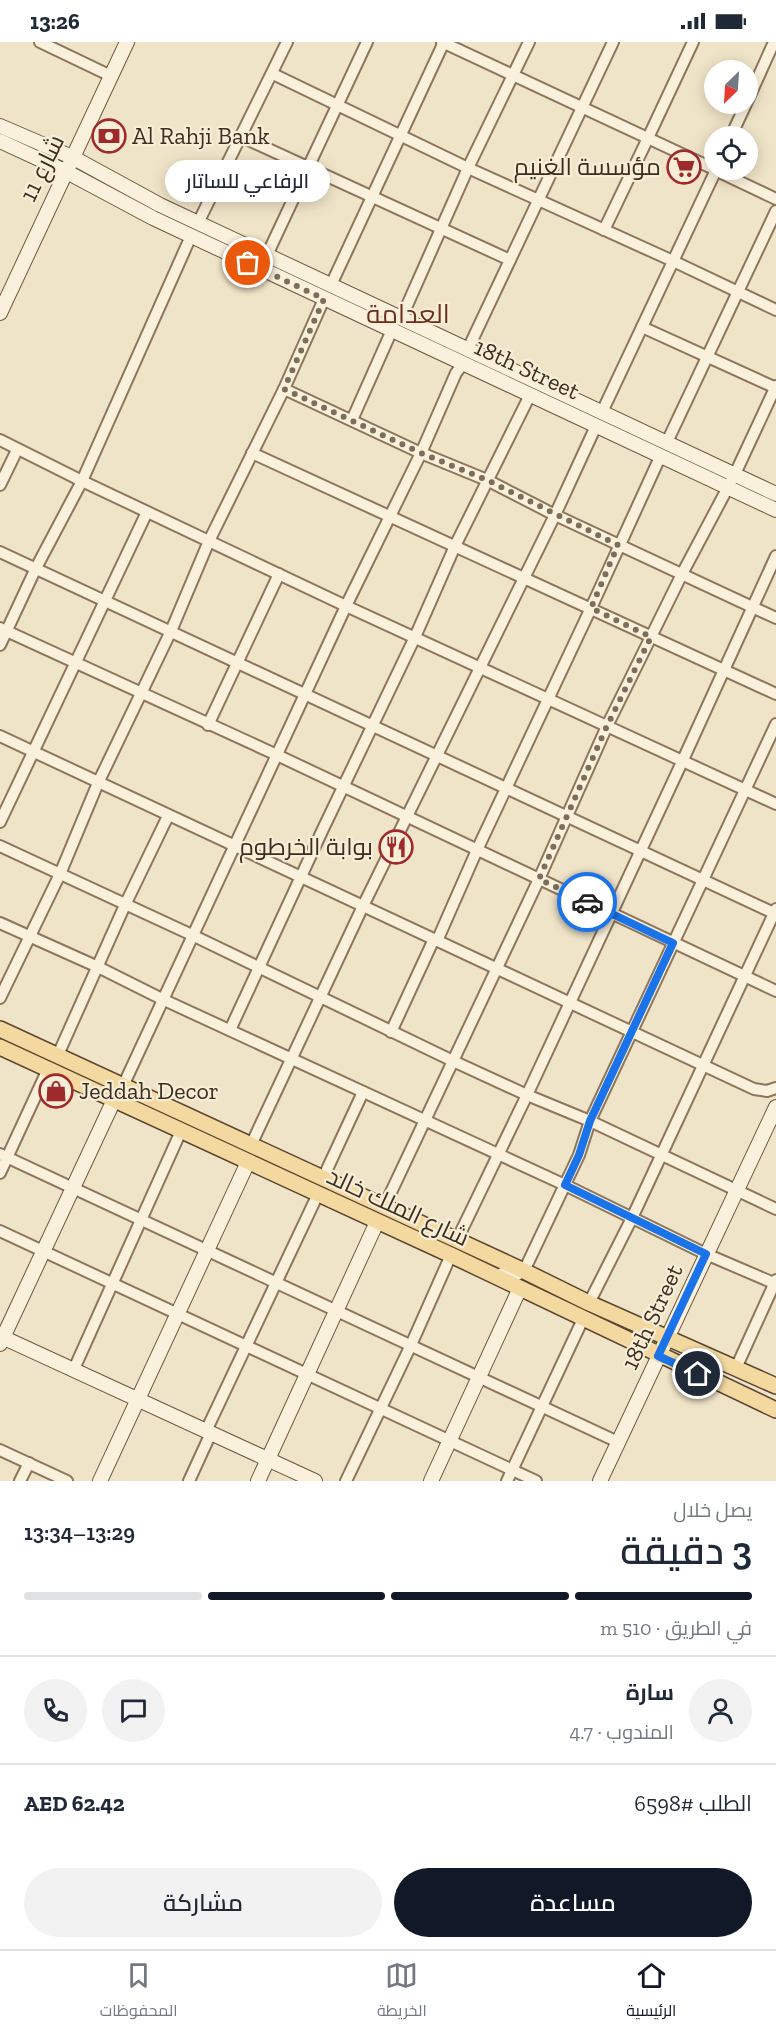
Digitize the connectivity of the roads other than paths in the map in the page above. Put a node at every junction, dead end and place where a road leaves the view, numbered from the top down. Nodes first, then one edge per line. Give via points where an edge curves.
1 (40, 42) edge
2 (127, 42) edge
3 (287, 42) edge
4 (367, 42) edge
5 (443, 42) edge
6 (529, 42) edge
7 (613, 42) edge
8 (693, 42) edge
9 (774, 42) edge
10 (273, 74) junction
11 (111, 76) junction
12 (513, 76) junction
13 (758, 78) edge
14 (337, 105) junction
15 (582, 107) junction
16 (0, 126) edge
17 (400, 134) junction
18 (242, 136) junction
19 (648, 138) junction
20 (0, 141) edge
21 (72, 157) junction
22 (704, 164) edge
23 (307, 168) junction
24 (468, 168) junction
25 (65, 171) junction
26 (710, 180) edge
27 (737, 180) edge
28 (372, 198) junction
29 (776, 199) edge
30 (538, 200) junction
31 (776, 211) edge
32 (198, 223) junction
33 (442, 229) junction
34 (604, 230) junction
35 (191, 236) junction
36 (267, 255) junction
37 (510, 260) junction
38 (673, 261) junction
39 (331, 285) junction
40 (738, 292) junction
41 (324, 299) junction
42 (776, 310) edge
43 (0, 313) edge
44 (402, 318) junction
45 (642, 327) junction
46 (392, 330) junction
47 (468, 350) junction
48 (707, 357) junction
49 (463, 364) junction
50 (776, 387) edge
51 (284, 389) junction
52 (530, 395) junction
53 (602, 412) junction
54 (352, 420) junction
55 (596, 426) junction
56 (0, 440) edge
57 (664, 449) junction
58 (17, 450) junction
59 (252, 453) junction
60 (421, 453) junction
61 (735, 474) junction
62 (487, 480) junction
63 (82, 481) junction
64 (0, 485) edge
65 (728, 488) junction
66 (776, 494) edge
67 (776, 510) edge
68 (147, 512) junction
69 (555, 514) junction
70 (389, 517) junction
71 (209, 541) junction
72 (618, 545) junction
73 (455, 546) junction
74 (0, 552) edge
75 (776, 556) edge
76 (36, 568) junction
77 (279, 574) junction
78 (682, 574) junction
79 (523, 578) junction
80 (104, 601) junction
81 (346, 606) junction
82 (752, 607) junction
83 (591, 608) junction
84 (776, 618) edge
85 (3, 629) edge
86 (171, 632) junction
87 (415, 637) junction
88 (651, 637) junction
89 (0, 645) edge
90 (76, 663) junction
91 (237, 664) junction
92 (479, 666) junction
93 (723, 670) junction
94 (141, 693) junction
95 (776, 694) edge
96 (306, 696) junction
97 (548, 699) junction
98 (776, 724) edge
99 (208, 725) junction
100 (373, 726) junction
101 (607, 726) junction
102 (0, 736) edge
103 (34, 752) junction
104 (436, 755) junction
105 (277, 756) junction
106 (682, 762) junction
107 (99, 783) junction
108 (344, 787) junction
109 (507, 788) junction
110 (746, 790) junction
111 (776, 804) edge
112 (168, 816) junction
113 (406, 817) junction
114 (567, 817) junction
115 (0, 822) edge
116 (0, 846) edge
117 (235, 847) junction
118 (477, 850) junction
119 (641, 850) junction
120 (60, 874) junction
121 (302, 877) junction
122 (539, 879) junction
123 (703, 879) junction
124 (125, 905) junction
125 (363, 906) junction
126 (775, 912) edge
127 (611, 914) junction
128 (0, 923) edge
129 (192, 935) junction
130 (29, 937) junction
131 (436, 940) junction
132 (673, 943) junction
133 (98, 967) junction
134 (260, 968) junction
135 (496, 969) junction
136 (743, 976) junction
137 (776, 991) edge
138 (321, 997) junction
139 (0, 998) edge
140 (162, 999) junction
141 (570, 1003) junction
142 (0, 1029) edge
143 (230, 1030) junction
144 (392, 1032) junction
145 (631, 1032) junction
146 (0, 1047) edge
147 (292, 1059) junction
148 (453, 1061) junction
149 (53, 1063) junction
150 (702, 1065) junction
151 (123, 1086) junction
152 (776, 1088) edge
153 (363, 1092) junction
154 (527, 1095) junction
155 (114, 1100) junction
156 (776, 1107) edge
157 (425, 1121) junction
158 (590, 1121) junction
159 (181, 1131) junction
160 (251, 1145) junction
161 (497, 1154) junction
162 (660, 1155) junction
163 (4, 1156) edge
164 (248, 1162) junction
165 (0, 1173) edge
166 (323, 1178) junction
167 (565, 1185) junction
168 (73, 1188) junction
169 (736, 1191) junction
170 (318, 1194) junction
171 (384, 1207) junction
172 (776, 1209) edge
173 (632, 1218) junction
174 (141, 1220) junction
175 (377, 1221) junction
176 (0, 1231) edge
177 (457, 1240) junction
178 (43, 1251) junction
179 (207, 1252) junction
180 (706, 1254) junction
181 (451, 1255) junction
182 (524, 1271) junction
183 (112, 1282) junction
184 (276, 1283) junction
185 (775, 1283) edge
186 (520, 1288) junction
187 (589, 1303) junction
188 (336, 1311) junction
189 (178, 1313) junction
190 (583, 1319) junction
191 (667, 1336) junction
192 (1, 1339) edge
193 (246, 1344) junction
194 (411, 1345) junction
195 (658, 1356) junction
196 (736, 1368) junction
197 (74, 1369) junction
198 (308, 1373) junction
199 (478, 1378) junction
200 (776, 1386) edge
201 (138, 1400) junction
202 (541, 1406) junction
203 (380, 1407) junction
204 (776, 1410) edge
205 (208, 1432) junction
206 (450, 1440) junction
207 (618, 1442) junction
208 (0, 1450) edge
209 (268, 1459) junction
210 (28, 1463) junction
211 (512, 1470) junction
212 (20, 1481) edge
213 (67, 1481) edge
214 (100, 1481) edge
215 (189, 1481) edge
216 (258, 1481) edge
217 (315, 1481) edge
218 (345, 1481) edge
219 (431, 1481) edge
220 (507, 1481) edge
221 (536, 1481) edge
222 (600, 1481) edge

1 - 11 street
2 - 11 street, شارع 11
3 - 10 street
4 - 14 street
5 - 12 street
5 - 17 street
6 - 12 street
7 - 15 street
8 - 19 street
9 - 13 street
10 - 14 street
10 - 18 street
11 - 21 street, شارع 11
12 - 15 street
12 - 24 street
14 - 17 street
14 - 23 street
15 - 19 street
15 - 30 street
16 - 21 street
17 - 24 street
17 - 28 street
18 - 23 street
18 - 32 street
19 - 22 street
19 - 34 street
20 - 25 street, 18th Street
21 - 25 street, شارع 11
21 - 32 street
23 - 28 street
23 - 36 street
24 - 30 street
24 - 33 street
25 - 35 street, 18th Street
25 - 43 street, شارع 11
26 - 38 street
27 - 29 street
28 - 33 street
28 - 39 street
30 - 34 street
30 - 37 street
31 - 40 street
32 - 36 street
33 - 37 street
33 - 44 street
34 - 38 street
35 - 41 street, 18th Street
35 - 63 street
36 - 39 street
37 - 47 street
38 - 40 street
38 - 45 street
39 - 44 street
40 - 42 street
40 - 48 street
41 - 46 street, 18th Street
41 - 51 street
44 - 47 street
45 - 48 street
45 - 53 street
46 - 49 street, 18th Street
46 - 54 street
47 - 53 street
48 - 50 street
48 - 57 street
49 - 52 street, 18th Street
49 - 60 street
50 - 61 street
51 - 54 street
51 - 59 street
52 - 55 street, 18th Street
52 - 62 street
53 - 57 street
54 - 60 street
55 - 57 street, 18th Street
55 - 69 street
56 - 58 street
57 - 61 street
57 - 65 street, 18th Street
57 - 72 street
58 - 63 street
58 - 64 street
59 - 70 street
59 - 71 street
60 - 62 street
60 - 70 street
61 - 65 street
61 - 66 street
62 - 69 street
62 - 73 street
63 - 68 street
63 - 76 street
65 - 67 street, 18th Street
65 - 78 street
68 - 71 street
68 - 80 street
69 - 72 street
69 - 79 street
70 - 73 street
70 - 81 street
71 - 77 street
71 - 86 street
72 - 78 street
72 - 83 street
73 - 79 street
73 - 87 street
74 - 76 street
75 - 82 street
76 - 80 street
76 - 85 street
77 - 81 street
77 - 91 street
78 - 82 street
78 - 88 street
79 - 83 street
79 - 92 street
80 - 86 street
80 - 90 street
81 - 87 street
81 - 96 street
82 - 84 street
82 - 93 street
83 - 88 street
83 - 97 street
85 - 89 street
85 - 90 street
86 - 91 street
86 - 94 street
87 - 92 street
87 - 100 street
88 - 93 street
88 - 101 street
90 - 94 street
90 - 103 street
91 - 96 street
91 - 99 street
92 - 97 street
92 - 104 street
93 - 95 street
93 - 106 street
94 - 99 street
94 - 107 street
96 - 100 street
96 - 105 street
97 - 101 street
97 - 109 street
98 - 110 street
99 - 105 street
100 - 104 street
100 - 108 street
101 - 106 street
101 - 114 street
102 - 103 street
103 - 107 street
103 - 115 street
104 - 109 street
104 - 113 street
105 - 108 street
105 - 117 street
106 - 110 street
106 - 119 street
107 - 112 street
107 - 120 street
108 - 113 street
108 - 121 street
109 - 114 street
109 - 118 street
110 - 111 street
110 - 123 street
112 - 117 street
112 - 124 street
113 - 118 street
113 - 125 street
114 - 119 street
114 - 122 street
116 - 120 street
117 - 121 street
117 - 129 street
118 - 122 street
118 - 131 street
119 - 123 street
119 - 127 street
120 - 124 street
120 - 130 street
121 - 125 street
121 - 134 street
122 - 127 street
122 - 135 street
123 - 126 street
123 - 132 street
124 - 129 street
124 - 133 street
125 - 131 street
125 - 138 street
126 - 136 street
127 - 132 street
127 - 141 street
128 - 130 street
129 - 134 street
129 - 140 street
130 - 133 street
130 - 139 street
131 - 135 street
131 - 144 street
132 - 136 street
132 - 145 street
133 - 140 street
133 - 149 street
134 - 138 street
134 - 143 street
135 - 141 street
135 - 148 street
136 - 137 street
136 - 150 street
138 - 144 street
138 - 147 street
140 - 143 street
140 - 151 street
141 - 145 street
141 - 154 street
142 - 149 main road, شارع الملك خالد
143 - 147 street
144 - 148 street
145 - 150 street
145 - 158 street
146 - 149 main road, شارع الملك خالد
147 - 153 street
147 - 160 street
148 - 154 street
148 - 157 street
149 - 151 main road, شارع الملك خالد
149 - 155 main road, شارع الملك خالد
149 - 163 street
150 - 152 street via 754,1089
150 - 162 street
151 - 160 main road, شارع الملك خالد
153 - 157 street
153 - 166 street
154 - 158 street
154 - 161 street
155 - 159 main road, شارع الملك خالد
155 - 168 street
156 - 169 street, 18th Street
157 - 161 street
157 - 171 street
158 - 162 street
158 - 167 street
159 - 164 main road, شارع الملك خالد
159 - 174 street
160 - 166 main road, شارع الملك خالد
161 - 167 street
161 - 177 street
162 - 169 street
162 - 173 street
163 - 165 street
163 - 168 street
164 - 170 main road, شارع الملك خالد
164 - 179 street
166 - 171 main road, شارع الملك خالد
167 - 173 street
167 - 182 street
168 - 174 street
168 - 178 street
169 - 172 street
169 - 180 street, 18th Street
170 - 175 main road, شارع الملك خالد
170 - 184 street
171 - 177 main road, شارع الملك خالد
173 - 180 street
173 - 187 street
174 - 179 street
174 - 183 street
175 - 181 main road, شارع الملك خالد
175 - 188 street
176 - 178 street
177 - 182 main road, شارع الملك خالد
178 - 183 street
178 - 192 street
179 - 184 street
179 - 189 street
180 - 185 street
180 - 191 street, 18th Street
181 - 182 street via 514,1277
181 - 186 main road, شارع الملك خالد
181 - 194 street
182 - 187 main road, شارع الملك خالد
183 - 189 street
183 - 197 street
184 - 188 street
184 - 193 street
185 - 196 street
186 - 190 main road, شارع الملك خالد
186 - 199 street
187 - 191 main road, شارع الملك خالد
188 - 194 street
188 - 198 street
189 - 193 street
189 - 201 street
190 - 195 main road, شارع الملك خالد
190 - 202 street
191 - 195 street, 18th Street
191 - 196 main road, شارع الملك خالد
192 - 197 street
193 - 198 street
193 - 205 street
194 - 199 street
194 - 203 street
195 - 204 main road, شارع الملك خالد
195 - 207 street, 18th Street
196 - 200 main road, شارع الملك خالد
197 - 201 street
198 - 203 street
198 - 209 street
199 - 202 street
199 - 206 street
201 - 205 street
201 - 214 street
202 - 207 street
202 - 211 street
203 - 206 street
203 - 218 street
205 - 209 street
205 - 215 street
206 - 211 street
206 - 219 street
207 - 222 street, 18th Street
208 - 210 street
209 - 216 street
209 - 217 street
210 - 212 street
210 - 213 street
211 - 220 street
211 - 221 street

